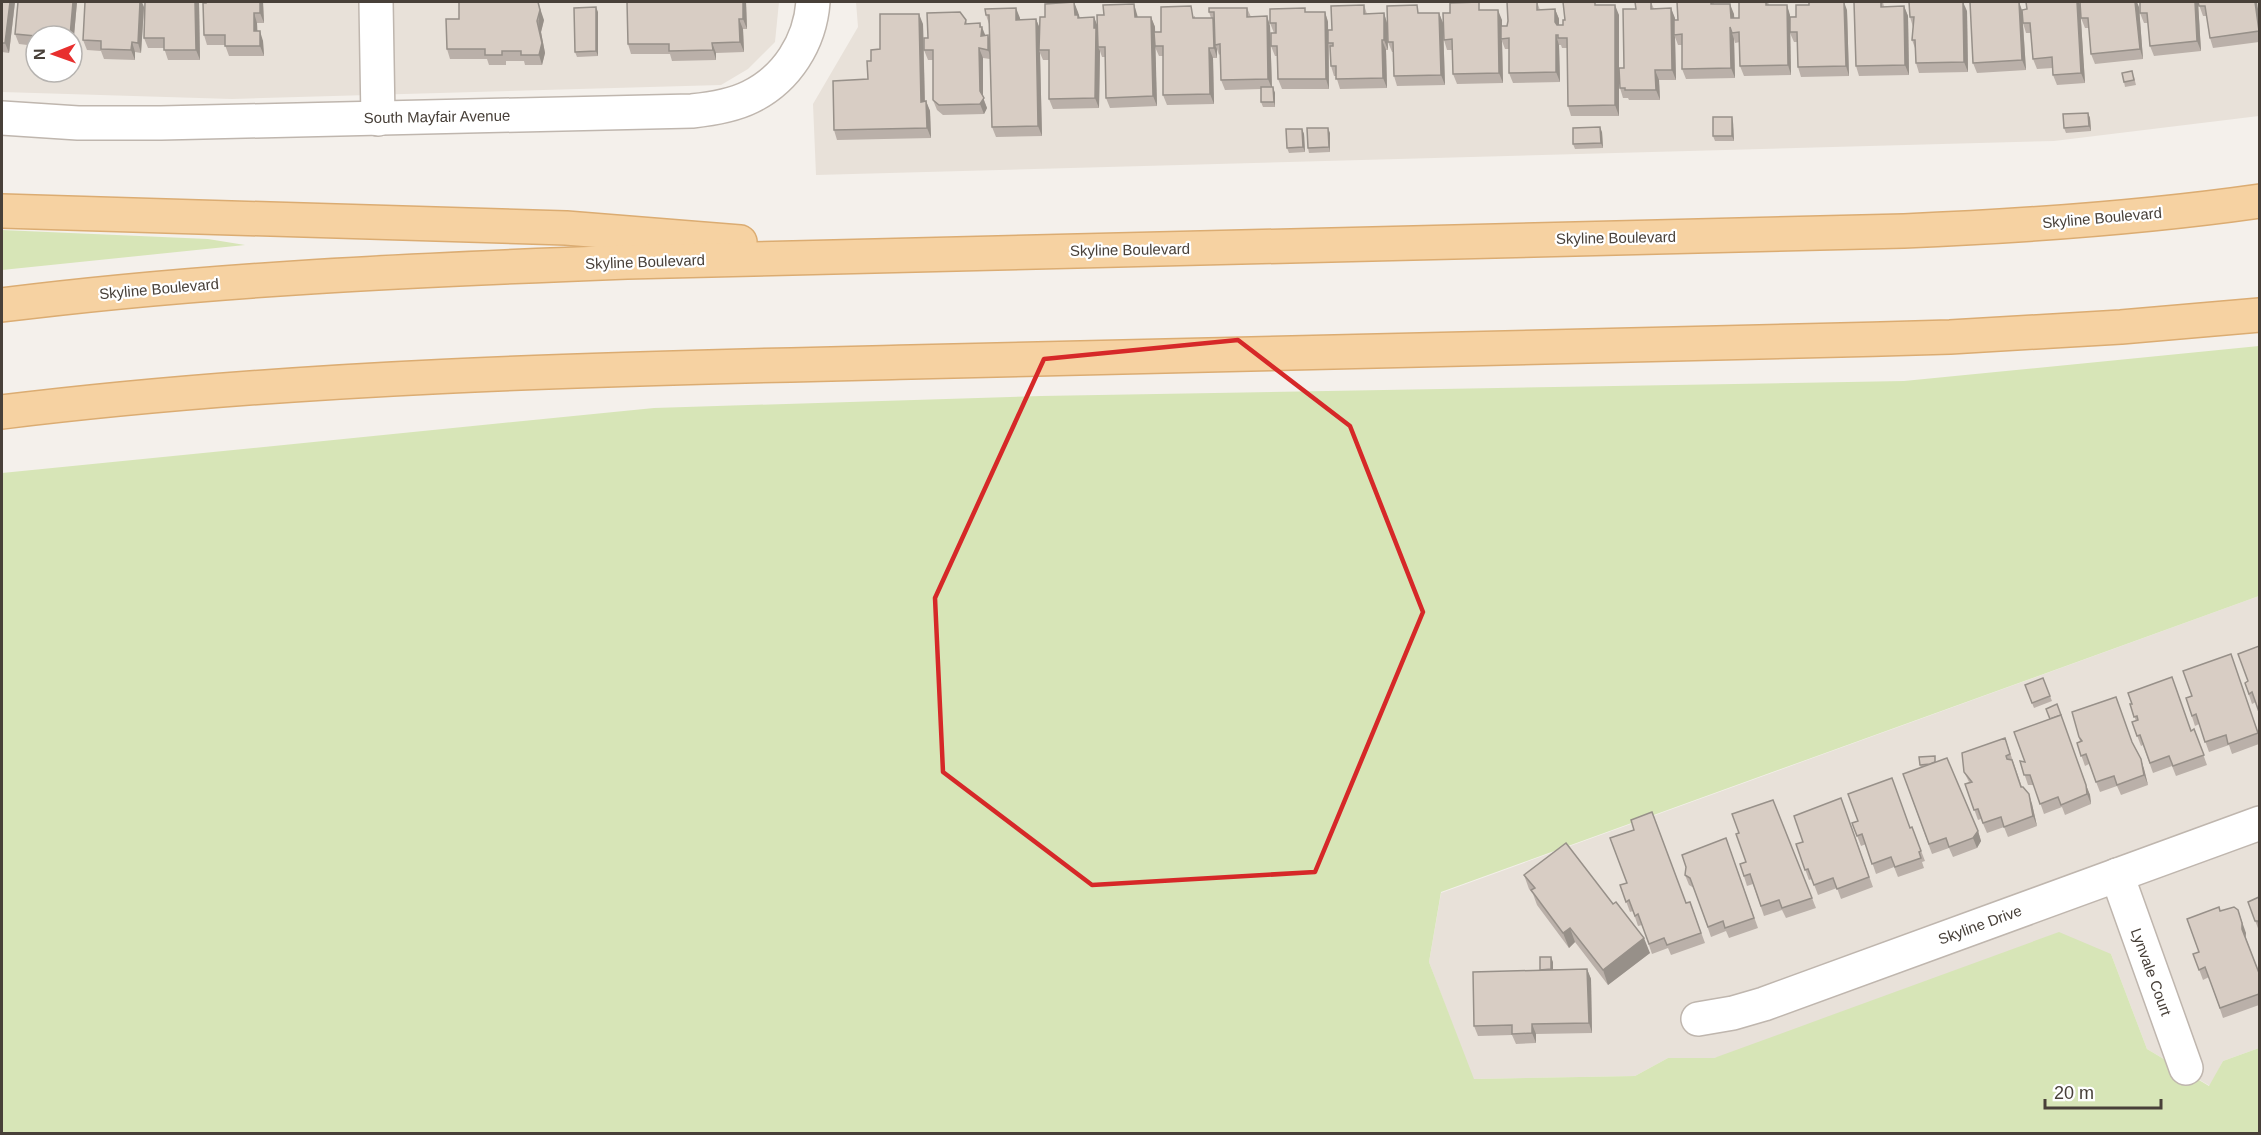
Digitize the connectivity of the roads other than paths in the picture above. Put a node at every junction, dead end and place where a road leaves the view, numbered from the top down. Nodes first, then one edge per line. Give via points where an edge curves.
1 (376, 2) edge
2 (813, 2) edge
3 (2, 118) edge
4 (378, 119) junction
5 (2259, 201) edge
6 (2, 211) edge
7 (882, 256) junction
8 (2, 305) edge
9 (2259, 315) edge
10 (2, 412) edge
11 (2259, 823) edge
12 (2117, 875) junction
13 (1698, 1019) dead end
14 (2186, 1068) dead end

1 - 4 street
2 - 4 street, South Mayfair Avenue via 812,19 799,51 776,81 749,98 722,107
3 - 4 street, South Mayfair Avenue via 78,123
5 - 7 main road, Skyline Boulevard via 2158,214 1957,228
6 - 7 main road via 566,228
7 - 8 main road, Skyline Boulevard via 361,274
9 - 10 main road via 1938,337 445,375 249,388
11 - 12 street, Skyline Drive
12 - 13 street, Skyline Drive via 1764,1004
12 - 14 street, Lynvale Court

